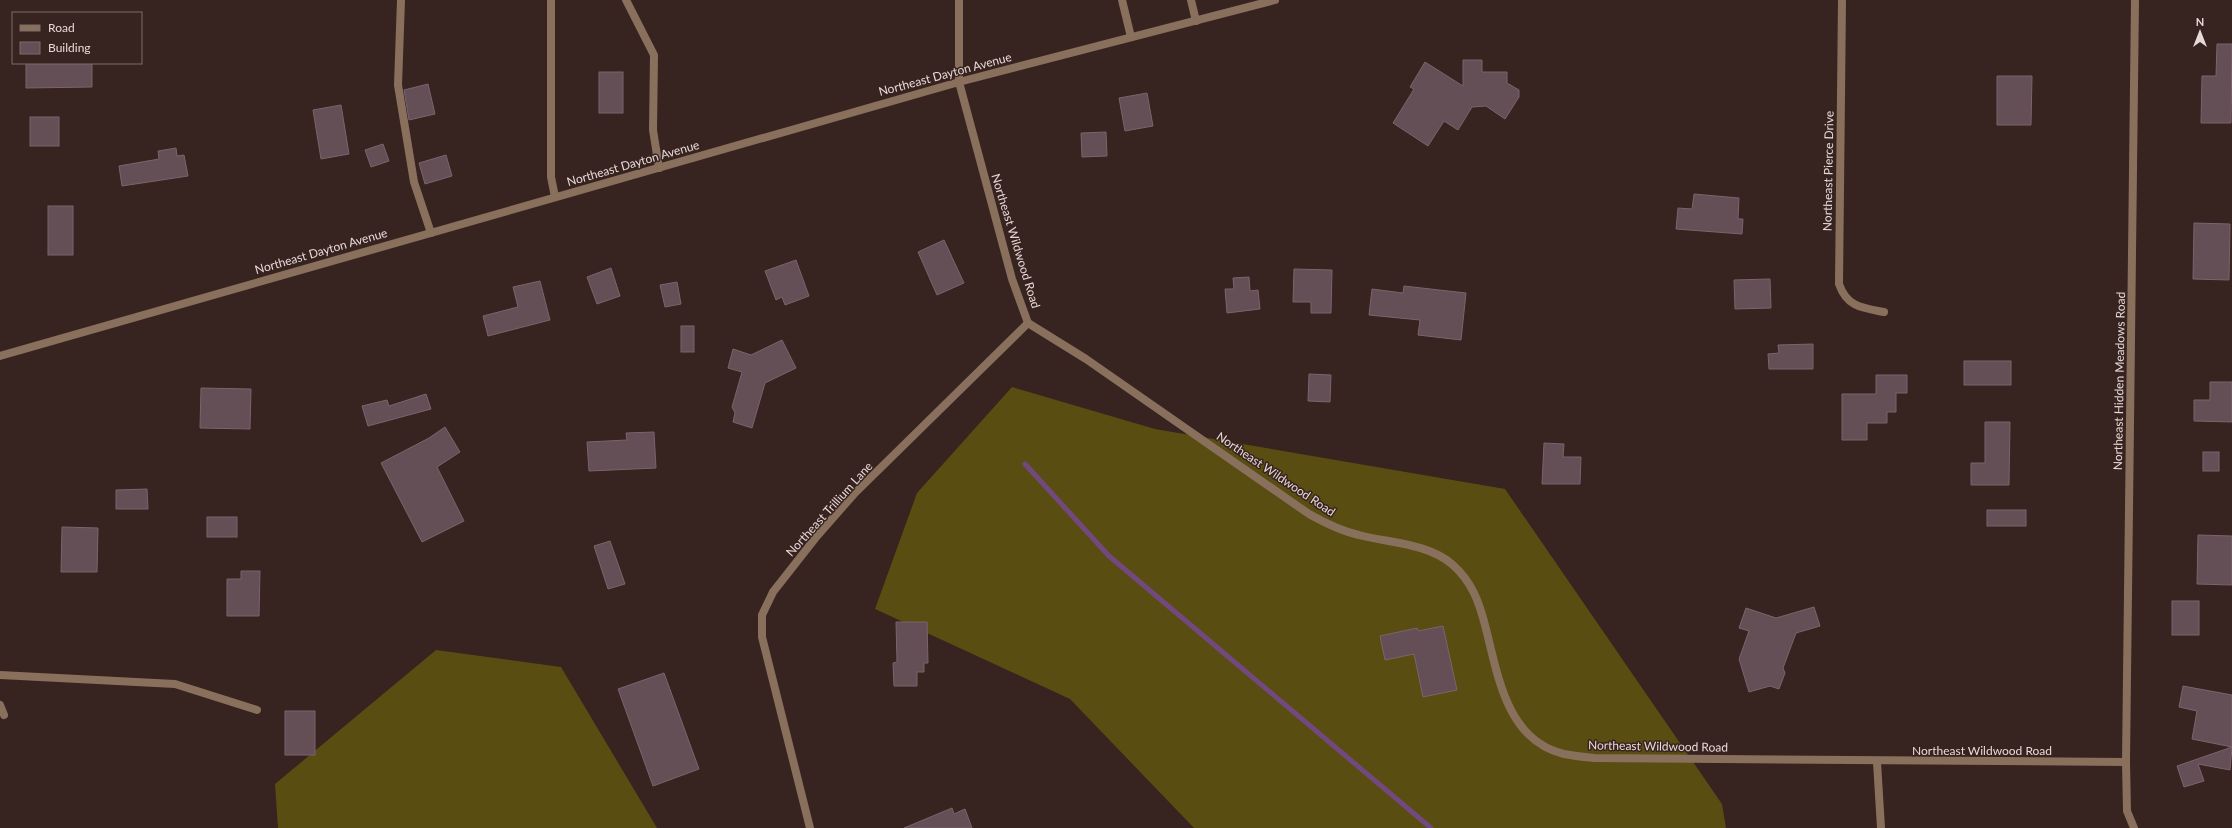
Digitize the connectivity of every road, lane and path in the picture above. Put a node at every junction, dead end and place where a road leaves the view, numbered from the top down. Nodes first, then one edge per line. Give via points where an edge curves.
1 (401, 0) edge
2 (551, 0) edge
3 (626, 0) edge
4 (959, 0) edge
5 (1122, 0) edge
6 (1191, 0) edge
7 (1275, 0) edge
8 (1842, 0) edge
9 (2135, 0) edge
10 (1196, 21) junction
11 (1131, 37) junction
12 (958, 82) junction
13 (659, 168) junction
14 (555, 197) junction
15 (431, 232) junction
16 (1884, 312) dead end
17 (1028, 323) junction
18 (0, 356) edge
19 (0, 675) edge
20 (0, 705) edge
21 (257, 710) dead end
22 (4, 715) dead end
23 (1877, 762) junction
24 (2126, 762) junction
25 (810, 828) edge
26 (1881, 828) edge
27 (2134, 828) edge

1 - 15 street via 398,85 414,182
2 - 14 street via 551,177
3 - 13 street via 654,55 653,130
4 - 12 street, Northeast Wildwood Road
5 - 11 street
6 - 10 street
7 - 10 street, Northeast Dayton Avenue
8 - 16 street, Northeast Pierce Drive via 1839,284 1843,296 1855,306
9 - 24 street, Northeast Hidden Meadows Road
10 - 11 street, Northeast Dayton Avenue
11 - 12 street, Northeast Dayton Avenue
12 - 13 street, Northeast Dayton Avenue
12 - 17 street, Northeast Wildwood Road via 1012,279
13 - 14 street, Northeast Dayton Avenue
14 - 15 street, Northeast Dayton Avenue
15 - 18 street, Northeast Dayton Avenue
17 - 23 street, Northeast Wildwood Road via 1086,359 1309,514 1334,528 1357,535 1422,548 1452,564 1468,581 1479,602 1503,694 1515,720 1537,742 1563,754 1594,758
17 - 25 street, Northeast Trillium Lane via 854,494 773,592 762,615 762,637
19 - 21 street via 175,684
20 - 22 street
23 - 24 street, Northeast Wildwood Road
23 - 26 street
24 - 27 street, Northeast Hidden Meadows Road via 2127,811

